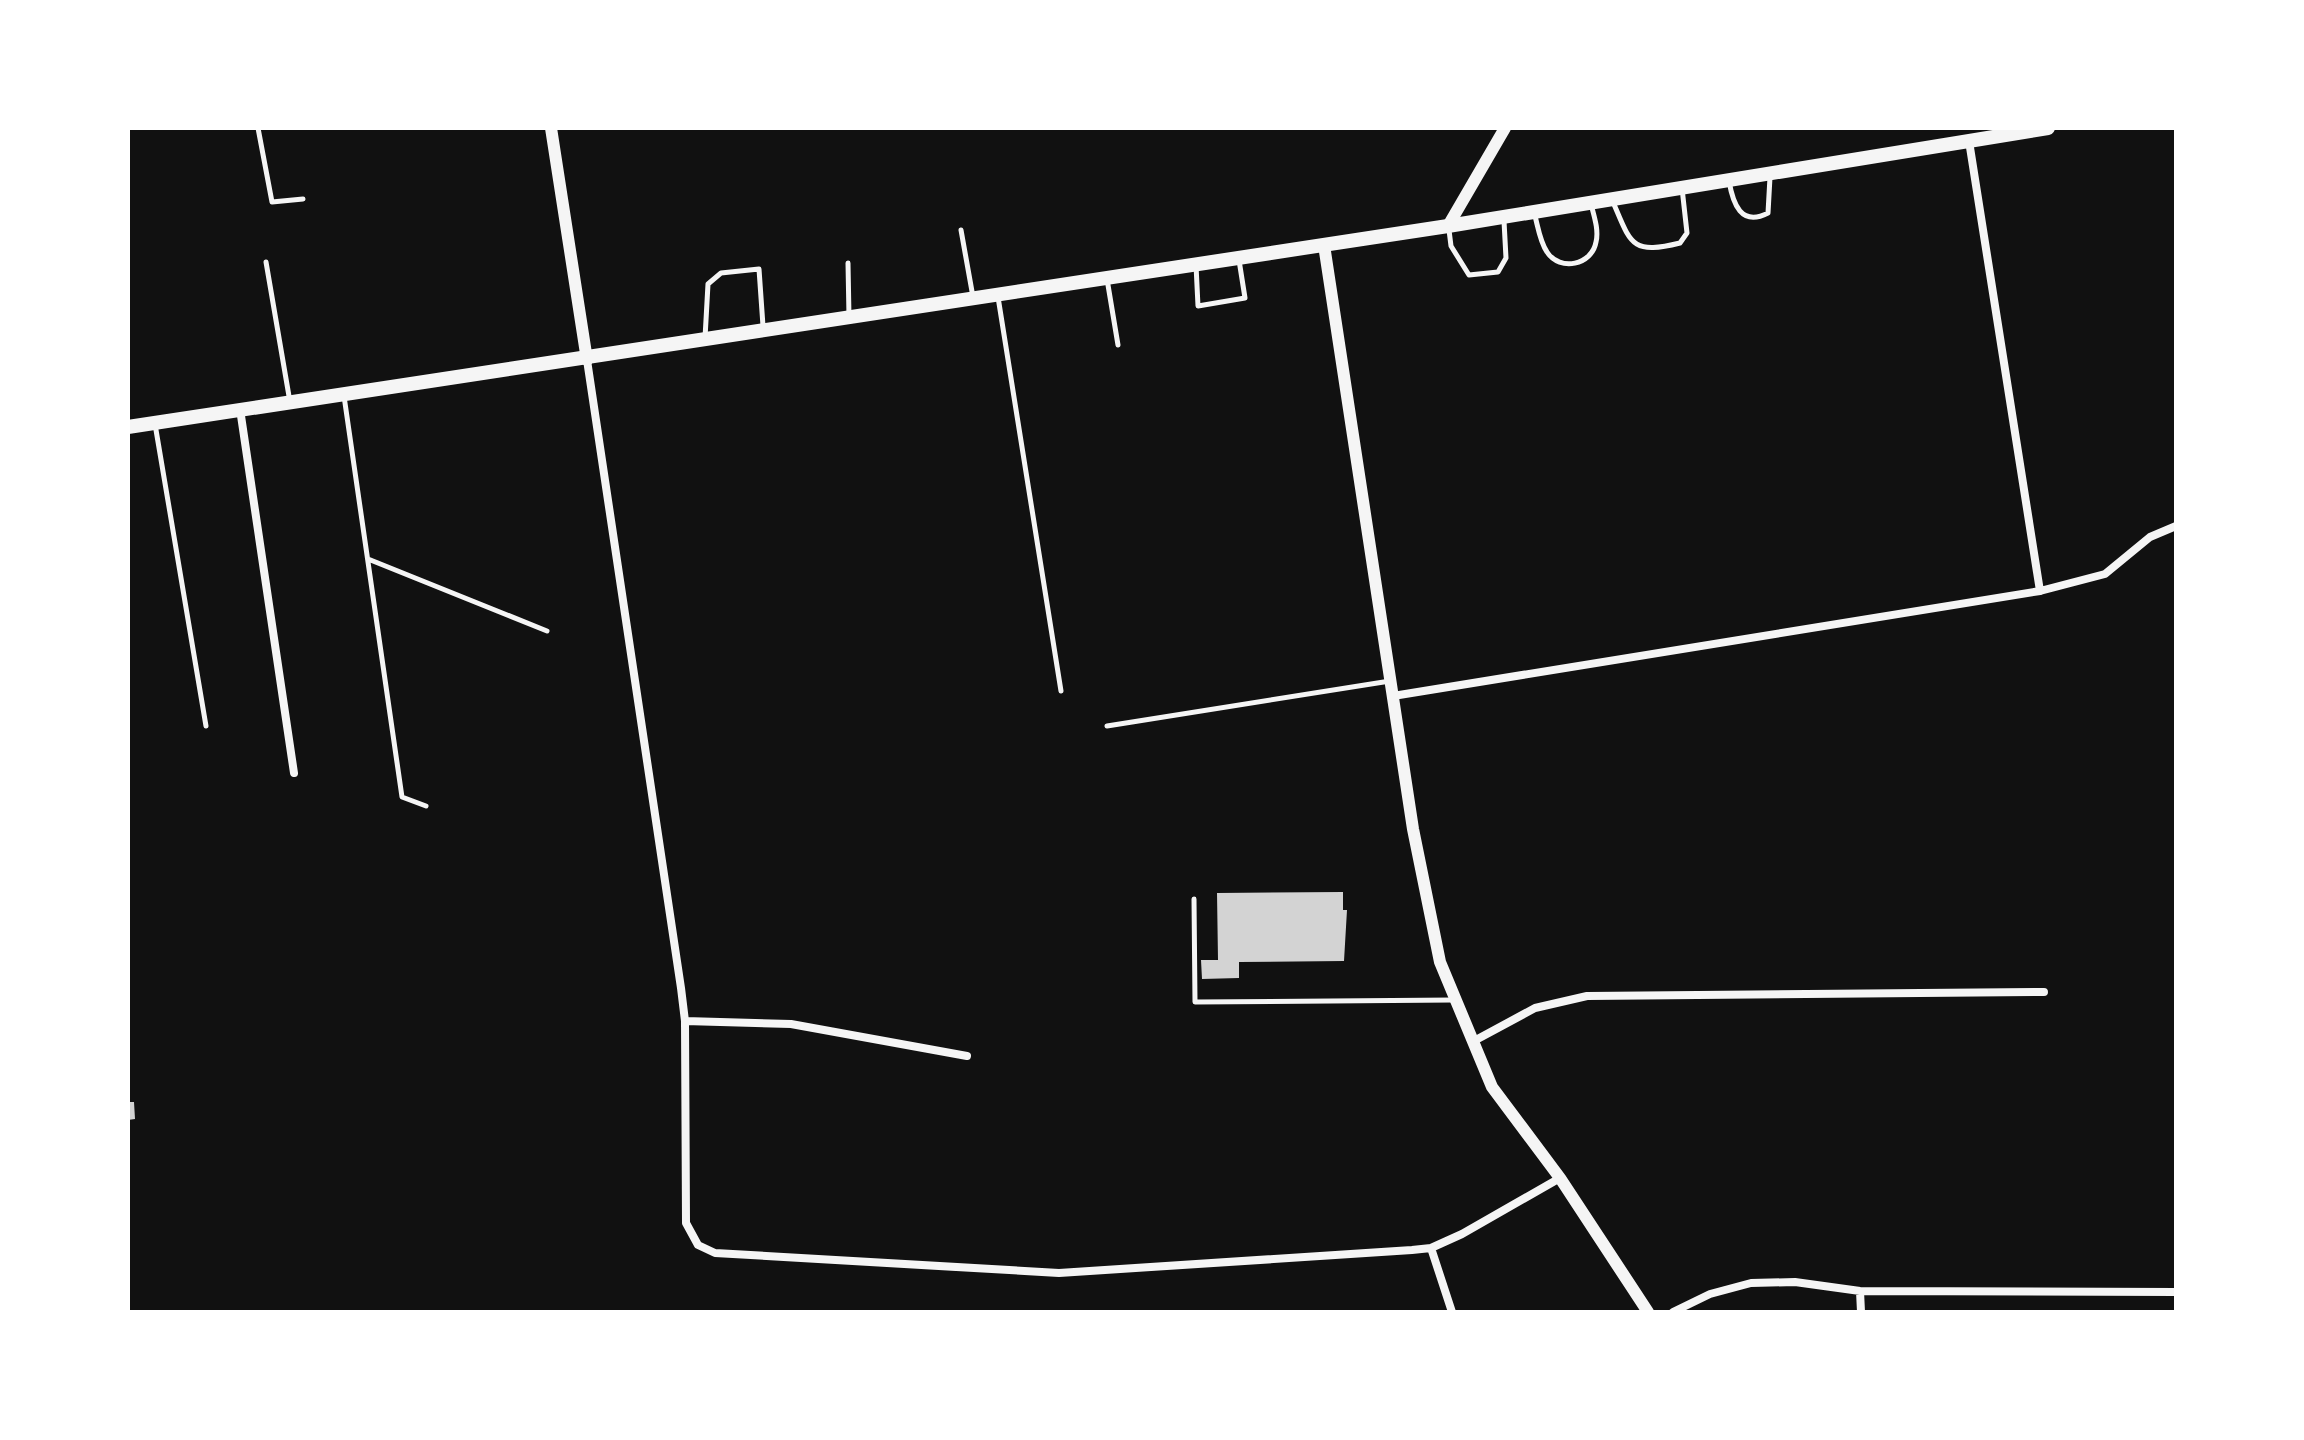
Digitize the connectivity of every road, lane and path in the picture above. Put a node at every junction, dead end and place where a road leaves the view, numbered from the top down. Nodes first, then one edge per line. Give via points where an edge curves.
1 (258, 128) edge
2 (551, 128) edge
3 (1505, 128) edge
4 (2048, 128) edge
5 (1969, 141) junction
6 (1770, 174) junction
7 (1728, 180) junction
8 (1682, 187) junction
9 (1611, 197) junction
10 (303, 199) dead end
11 (1591, 200) junction
12 (1534, 211) junction
13 (1503, 216) junction
14 (1448, 226) junction
15 (961, 230) dead end
16 (1324, 245) junction
17 (1238, 257) junction
18 (266, 262) dead end
19 (848, 263) dead end
20 (1196, 264) junction
21 (1107, 278) junction
22 (998, 295) junction
23 (973, 298) junction
24 (849, 318) junction
25 (763, 331) junction
26 (705, 340) junction
27 (1118, 345) dead end
28 (587, 360) junction
29 (344, 395) junction
30 (291, 403) junction
31 (240, 409) junction
32 (155, 423) junction
33 (128, 427) edge
34 (2176, 526) edge
35 (368, 559) junction
36 (2040, 591) junction
37 (547, 631) dead end
38 (1391, 681) junction
39 (1061, 691) dead end
40 (1393, 696) junction
41 (206, 726) dead end
42 (1107, 726) dead end
43 (294, 773) dead end
44 (426, 806) dead end
45 (1194, 899) dead end
46 (2044, 992) dead end
47 (1453, 1000) junction
48 (685, 1021) junction
49 (1471, 1042) junction
50 (967, 1056) dead end
51 (1560, 1178) junction
52 (1431, 1248) junction
53 (1860, 1291) junction
54 (2176, 1292) edge
55 (1452, 1312) edge
56 (1648, 1312) edge
57 (1673, 1312) edge
58 (1861, 1312) edge

1 - 10 lane via 272,202
2 - 28 street
3 - 14 street
4 - 5 main road
5 - 6 main road
5 - 36 street
6 - 7 main road
6 - 7 lane via 1768,213 1757,219 1737,210
7 - 8 main road
8 - 9 main road
8 - 9 lane via 1687,233 1680,243 1655,250 1630,242
9 - 11 main road
11 - 12 main road
11 - 12 lane via 1597,239 1591,254 1577,263 1561,263 1548,255
12 - 13 main road
13 - 14 main road
13 - 14 lane via 1506,258 1498,272 1469,275 1451,246
14 - 16 main road
15 - 23 lane
16 - 17 main road
16 - 38 street
17 - 20 main road
17 - 20 lane via 1245,298 1198,306
18 - 30 lane
19 - 24 lane
20 - 21 main road
21 - 22 main road
21 - 27 lane
22 - 23 main road
22 - 39 lane
23 - 24 main road
24 - 25 main road
25 - 26 main road
25 - 26 lane via 759,269 721,273 708,284
26 - 28 main road
28 - 29 main road
28 - 48 street
29 - 30 main road
29 - 35 lane
30 - 31 main road
31 - 32 main road
31 - 43 street
32 - 33 main road
32 - 41 lane
34 - 36 street via 2150,537 2105,574
35 - 37 lane
35 - 44 lane via 402,797
36 - 40 street
38 - 40 street
38 - 42 lane
40 - 47 street via 1427,908
45 - 47 lane via 1195,1002
46 - 49 street via 1587,996 1535,1008
47 - 49 street
48 - 50 street via 791,1024
48 - 52 street via 686,1223 698,1245 715,1253 1059,1273
49 - 51 street via 1492,1087
51 - 52 street
51 - 56 street
52 - 55 street
53 - 54 street
53 - 57 street via 1795,1282 1751,1283
53 - 58 street

